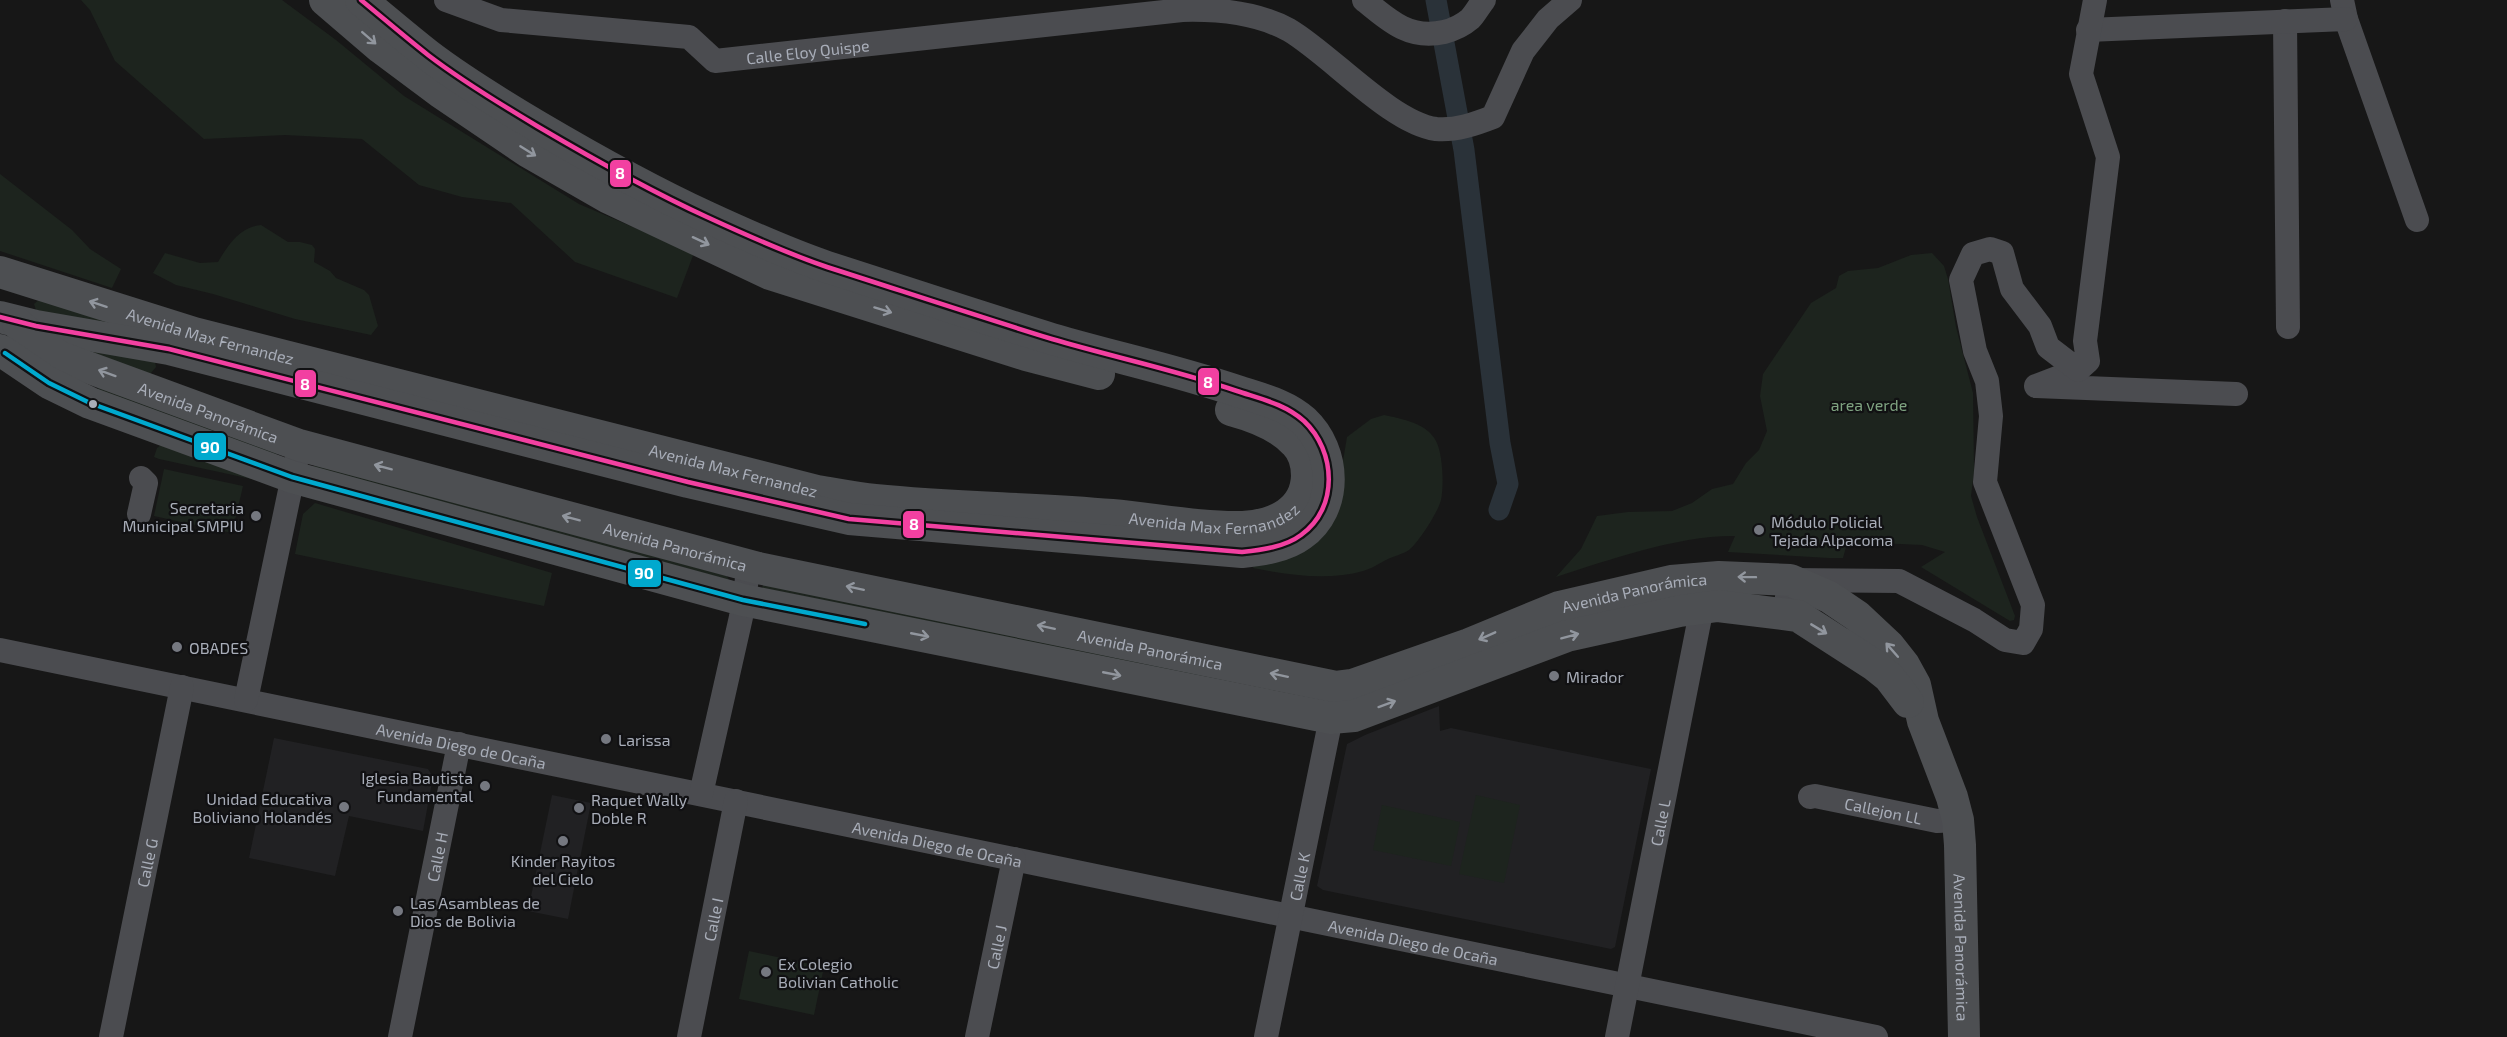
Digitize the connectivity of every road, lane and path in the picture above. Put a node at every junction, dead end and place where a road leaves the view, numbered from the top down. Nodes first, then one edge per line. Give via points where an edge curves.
1 (325, 0) edge
2 (361, 0) edge
3 (446, 0) edge
4 (1364, 0) edge
5 (1484, 0) edge
6 (1570, 0) edge
7 (2095, 0) edge
8 (2344, 9) edge
9 (2285, 21) junction
10 (2088, 30) junction
11 (2416, 220) dead end
12 (742, 247) junction
13 (5, 274) edge
14 (7, 319) edge
15 (2288, 327) dead end
16 (192, 344) junction
17 (0, 350) edge
18 (2078, 370) junction
19 (2236, 394) dead end
20 (178, 399) junction
21 (300, 445) junction
22 (292, 477) junction
23 (141, 478) dead end
24 (139, 514) dead end
25 (749, 566) junction
26 (1790, 579) junction
27 (1703, 592) junction
28 (743, 600) junction
29 (1784, 614) junction
30 (0, 650) edge
31 (182, 687) junction
32 (1336, 687) junction
33 (246, 700) junction
34 (1331, 718) junction
35 (1923, 721) junction
36 (459, 744) junction
37 (701, 794) junction
38 (1810, 797) dead end
39 (736, 801) junction
40 (1958, 820) junction
41 (1014, 859) junction
42 (1291, 916) junction
43 (1627, 986) junction
44 (111, 1037) edge
45 (399, 1037) edge
46 (689, 1037) edge
47 (977, 1037) edge
48 (1266, 1037) edge
49 (1617, 1037) edge
50 (1876, 1037) edge
51 (1964, 1037) edge

1 -> 12 main road, Avenida Max Fernandez via 381,48 527,151 609,198
2 - 12 main road, Avenida Max Fernandez via 429,56 498,103
3 - 6 street, Calle Eloy Quispe via 501,20 689,37 715,61 1208,9 1259,18 1289,30 1392,110 1434,129 1452,129 1493,117 1523,51 1548,19
4 - 5 street via 1393,23 1428,36 1452,30 1469,20
7 - 10 street
8 - 9 street
8 - 11 street
9 - 10 street
9 - 15 street
10 - 18 street via 2081,74 2108,157 2085,341 2088,361
12 - 16 main road, Avenida Max Fernandez via 770,274 1026,355 1159,379 1241,412 1283,432 1296,443 1307,468 1305,494 1287,515 1273,522 1243,527 1111,514 903,503 850,508 817,490
13 - 14 main road, Avenida Panorámica
16 -> 13 main road, Avenida Max Fernandez
14 - 16 main road, Avenida Max Fernandez
20 -> 14 main road, Avenida Panorámica via 60,357
16 - 20 main road
17 - 22 main road, Avenida Panorámica via 49,383 90,403
18 - 19 street via 2036,386
18 - 26 street via 2048,346 2040,326 2012,289 2002,253 1990,249 1973,254 1961,280 1992,416 1985,482 2033,605 2031,629 2023,643 2005,640 1899,582
20 - 21 main road, Avenida Panorámica
21 - 22 street
25 -> 21 main road, Avenida Panorámica
22 - 28 main road, Avenida Panorámica
22 - 33 street
23 - 24 street via 146,483
25 - 28 street
32 -> 25 main road, Avenida Panorámica
26 -> 27 main road, Avenida Panorámica via 1748,577
26 - 29 street
35 -> 26 main road, Avenida Panorámica via 1915,685 1889,646 1839,603
27 - 29 main road via 1718,606
27 -> 32 main road, Avenida Panorámica via 1671,581 1559,606 1469,644 1352,685
34 -> 27 main road, Avenida Panorámica via 1354,716 1567,636
27 - 43 street, Calle L
28 -> 34 main road, Avenida Panorámica
28 - 37 street
29 -> 35 main road via 1798,616 1874,665 1889,677
30 - 31 street, Avenida Diego de Ocaña
31 - 33 street, Avenida Diego de Ocaña
31 - 44 street, Calle G
32 - 34 main road
33 - 36 street, Avenida Diego de Ocaña
34 - 42 street, Calle K
35 - 40 main road, Avenida Panorámica
36 - 37 street, Avenida Diego de Ocaña
36 - 45 street, Calle H
37 - 39 street, Avenida Diego de Ocaña
38 - 40 street, Callejon LL via 1936,821
39 - 41 street, Avenida Diego de Ocaña
39 - 46 street, Calle I
40 - 51 main road, Avenida Panorámica
41 - 42 street, Avenida Diego de Ocaña
41 - 47 street, Calle J
42 - 43 street, Avenida Diego de Ocaña
42 - 48 street, Calle K
43 - 49 street, Calle L
43 - 50 street, Avenida Diego de Ocaña

